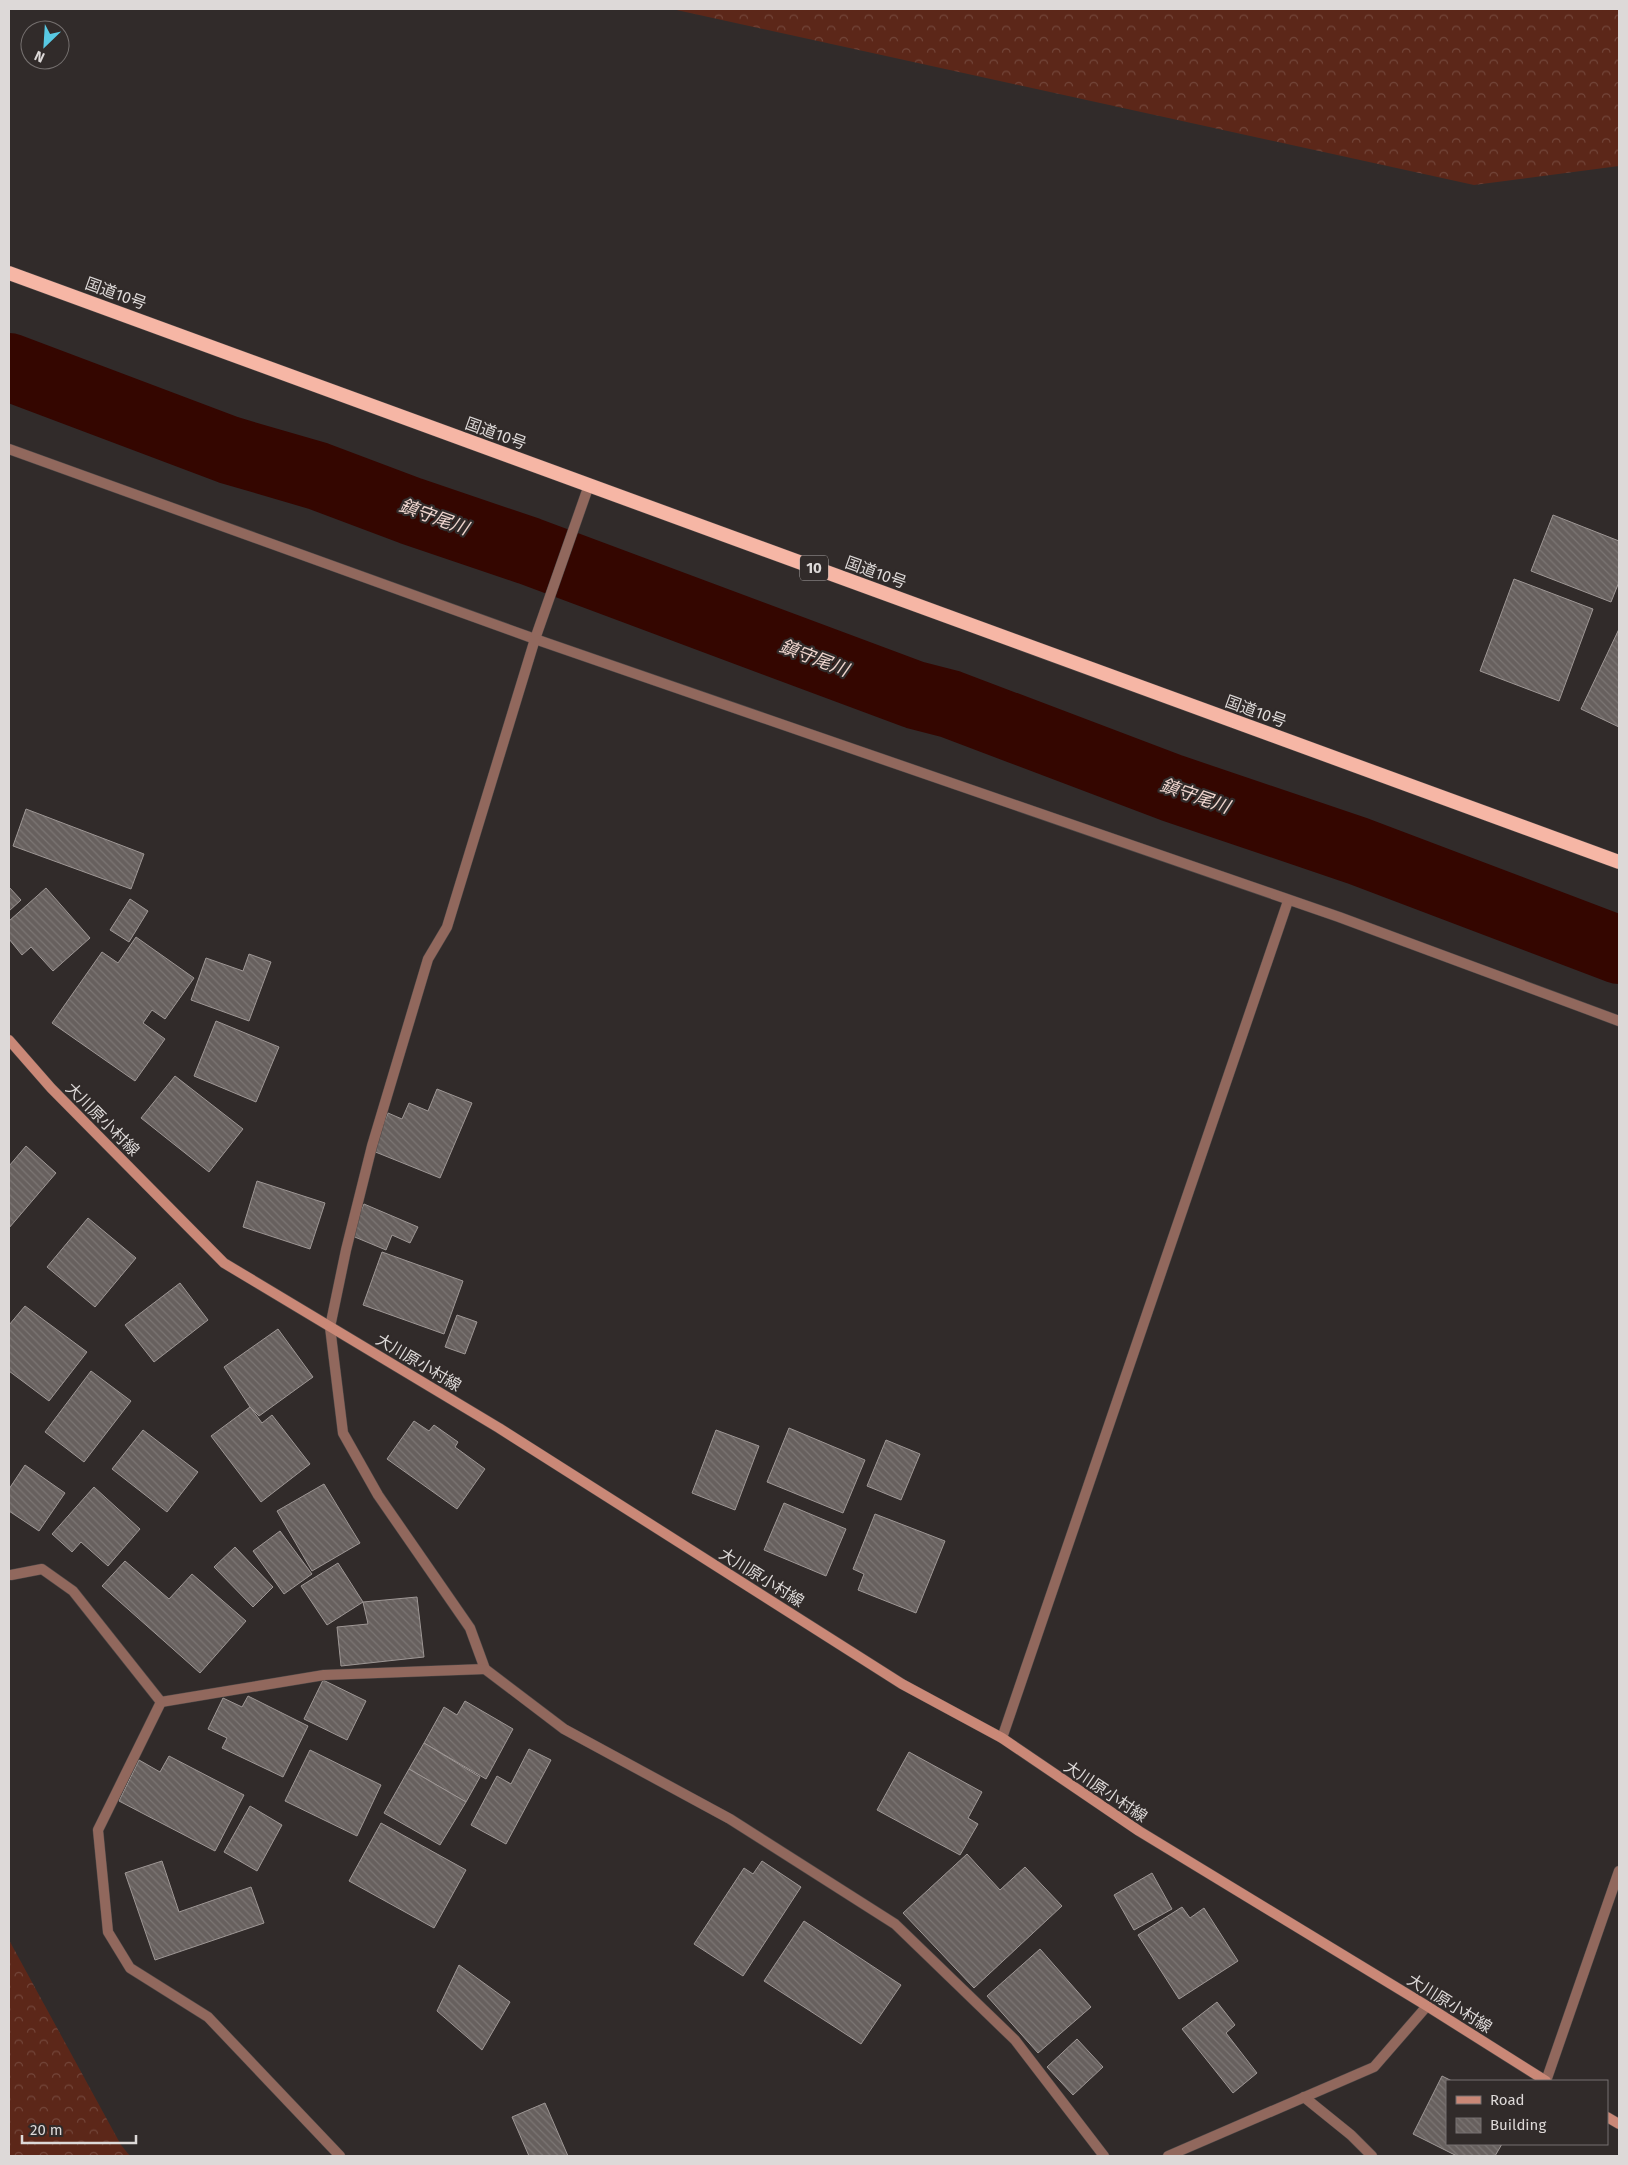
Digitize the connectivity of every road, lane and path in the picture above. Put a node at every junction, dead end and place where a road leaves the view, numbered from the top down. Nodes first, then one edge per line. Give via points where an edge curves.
1 (9, 273) edge
2 (9, 449) edge
3 (589, 485) junction
4 (535, 639) junction
5 (1619, 862) edge
6 (1288, 901) junction
7 (1619, 1021) edge
8 (9, 1040) edge
9 (330, 1327) junction
10 (11, 1575) dead end
11 (485, 1669) junction
12 (161, 1702) junction
13 (1002, 1738) junction
14 (1619, 1872) edge
15 (1426, 2006) junction
16 (1544, 2080) edge
17 (1546, 2080) edge
18 (1304, 2097) junction
19 (1608, 2118) edge
20 (1619, 2124) edge
21 (340, 2156) edge
22 (1104, 2156) edge
23 (1168, 2156) edge
24 (1372, 2156) edge

1 - 3 highway, 国道10号 / 10
2 - 4 street
3 - 4 street
3 - 5 highway, 国道10号 / 10
4 - 6 street
4 - 9 street via 447,927 428,960 375,1137
6 - 7 street via 1348,920
6 - 13 street
8 - 9 main road, 大川原小村線 via 51,1088 224,1263
9 - 11 street via 343,1433 378,1496 470,1628
9 - 13 main road, 大川原小村線 via 499,1428 902,1684
10 - 12 street via 42,1569 74,1591
11 - 12 street via 324,1675
11 - 22 street via 564,1729 730,1819 895,1924 1015,2040
12 - 21 street via 98,1830 108,1932 130,1968 208,2017
13 - 15 main road, 大川原小村線 via 1139,1831
14 - 17 street
15 - 16 main road, 大川原小村線
15 - 18 street via 1374,2067
18 - 23 street
18 - 24 street
19 - 20 main road

